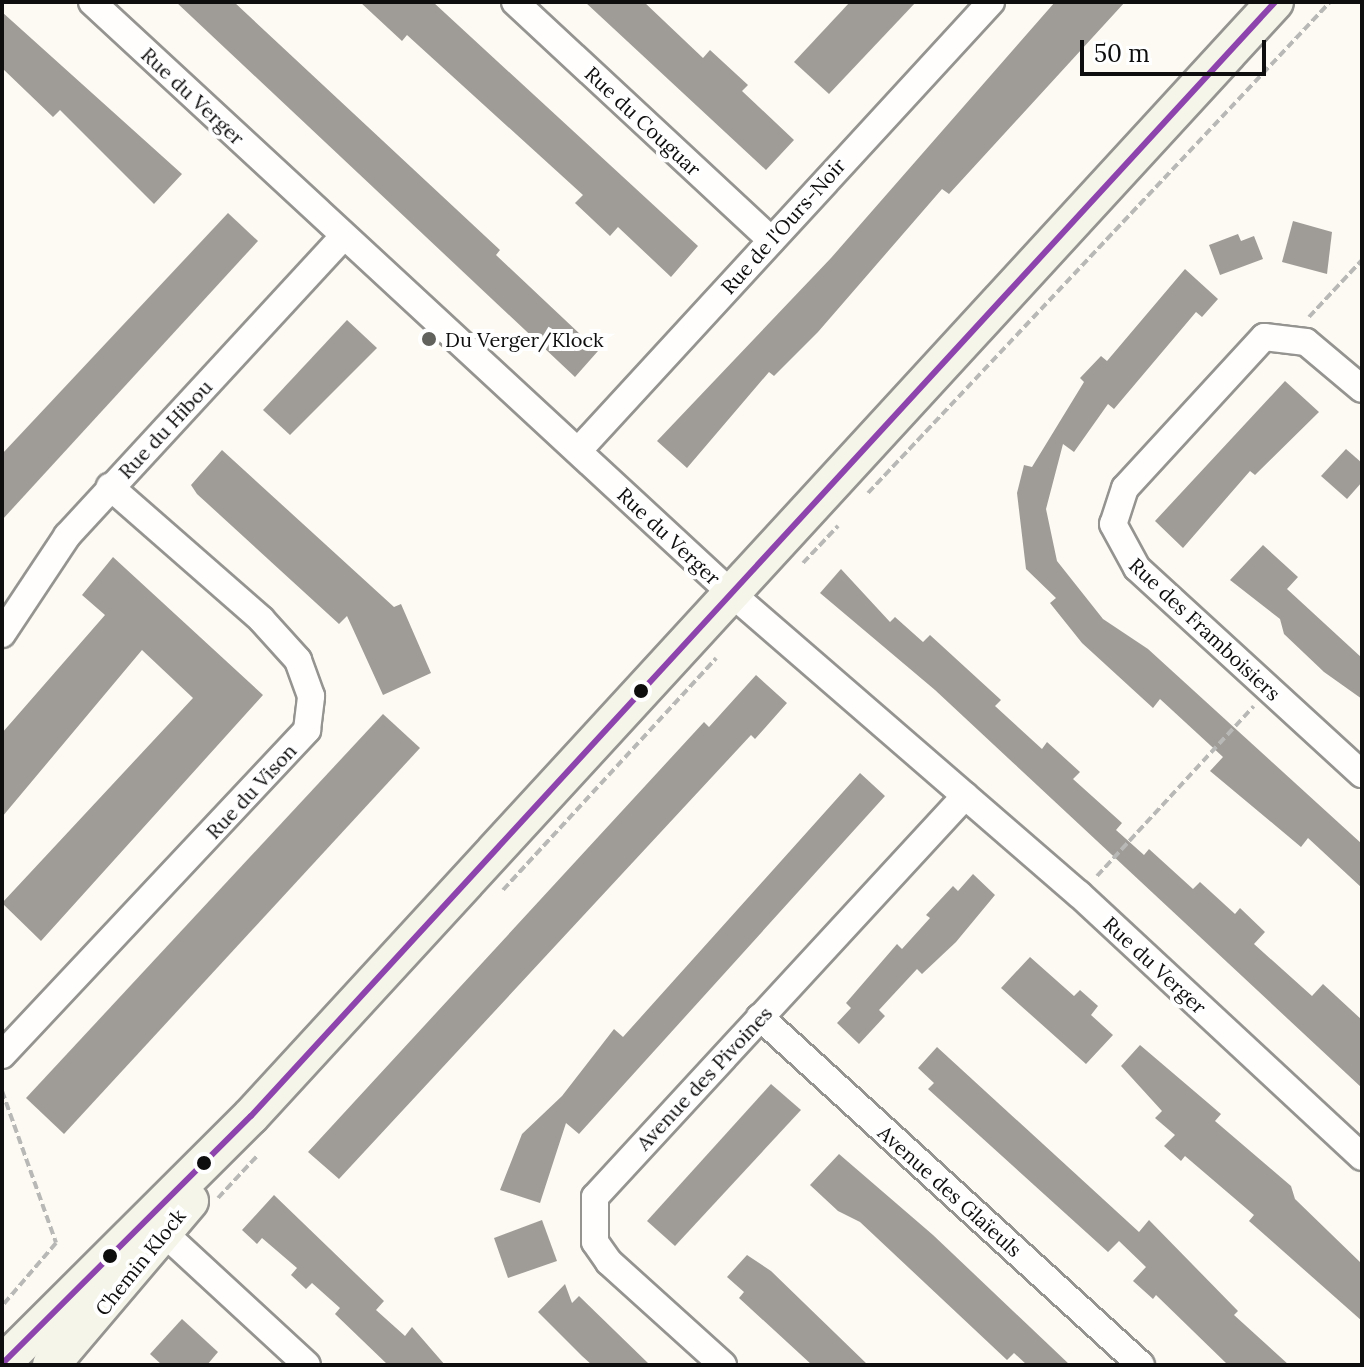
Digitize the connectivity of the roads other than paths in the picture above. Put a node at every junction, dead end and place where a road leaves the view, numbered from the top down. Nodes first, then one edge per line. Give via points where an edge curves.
1 (515, 2) edge
2 (991, 2) edge
3 (1275, 2) edge
4 (95, 3) edge
5 (344, 236) junction
6 (771, 240) junction
7 (1362, 389) edge
8 (578, 451) junction
9 (110, 487) junction
10 (731, 593) junction
11 (2, 634) edge
12 (1362, 774) edge
13 (965, 796) junction
14 (760, 1017) junction
15 (2, 1055) edge
16 (1362, 1157) edge
17 (156, 1226) junction
18 (2, 1364) edge
19 (51, 1365) edge
20 (307, 1365) edge
21 (723, 1365) edge
22 (1141, 1365) edge

1 - 6 street, Rue du Couguar
2 - 6 street, Rue de l'Ours-Noir
3 - 10 main road, Chemin Klock
4 - 5 street, Rue du Verger
5 - 8 street, Rue du Verger
5 - 9 street, Rue du Hibou
6 - 8 street, Rue de l'Ours-Noir
7 - 12 street, Rue des Framboisiers via 1290,336 1264,337 1125,488 1113,524 1137,568
8 - 10 street, Rue du Verger
9 - 11 street, Rue du Hibou via 67,536
9 - 15 street, Rue du Vison via 261,619 298,660 311,696 307,730
10 - 13 street, Rue du Verger
10 - 17 main road, Chemin Klock
13 - 14 street, Avenue des Pivoines
13 - 16 street, Rue du Verger via 1079,894
14 - 21 street, Avenue des Pivoines via 595,1197 591,1220 595,1242 609,1262
14 - 22 street, Avenue des Glaïeuls
17 - 18 main road, Chemin Klock
17 - 19 main road, Chemin Klock
17 - 20 street

